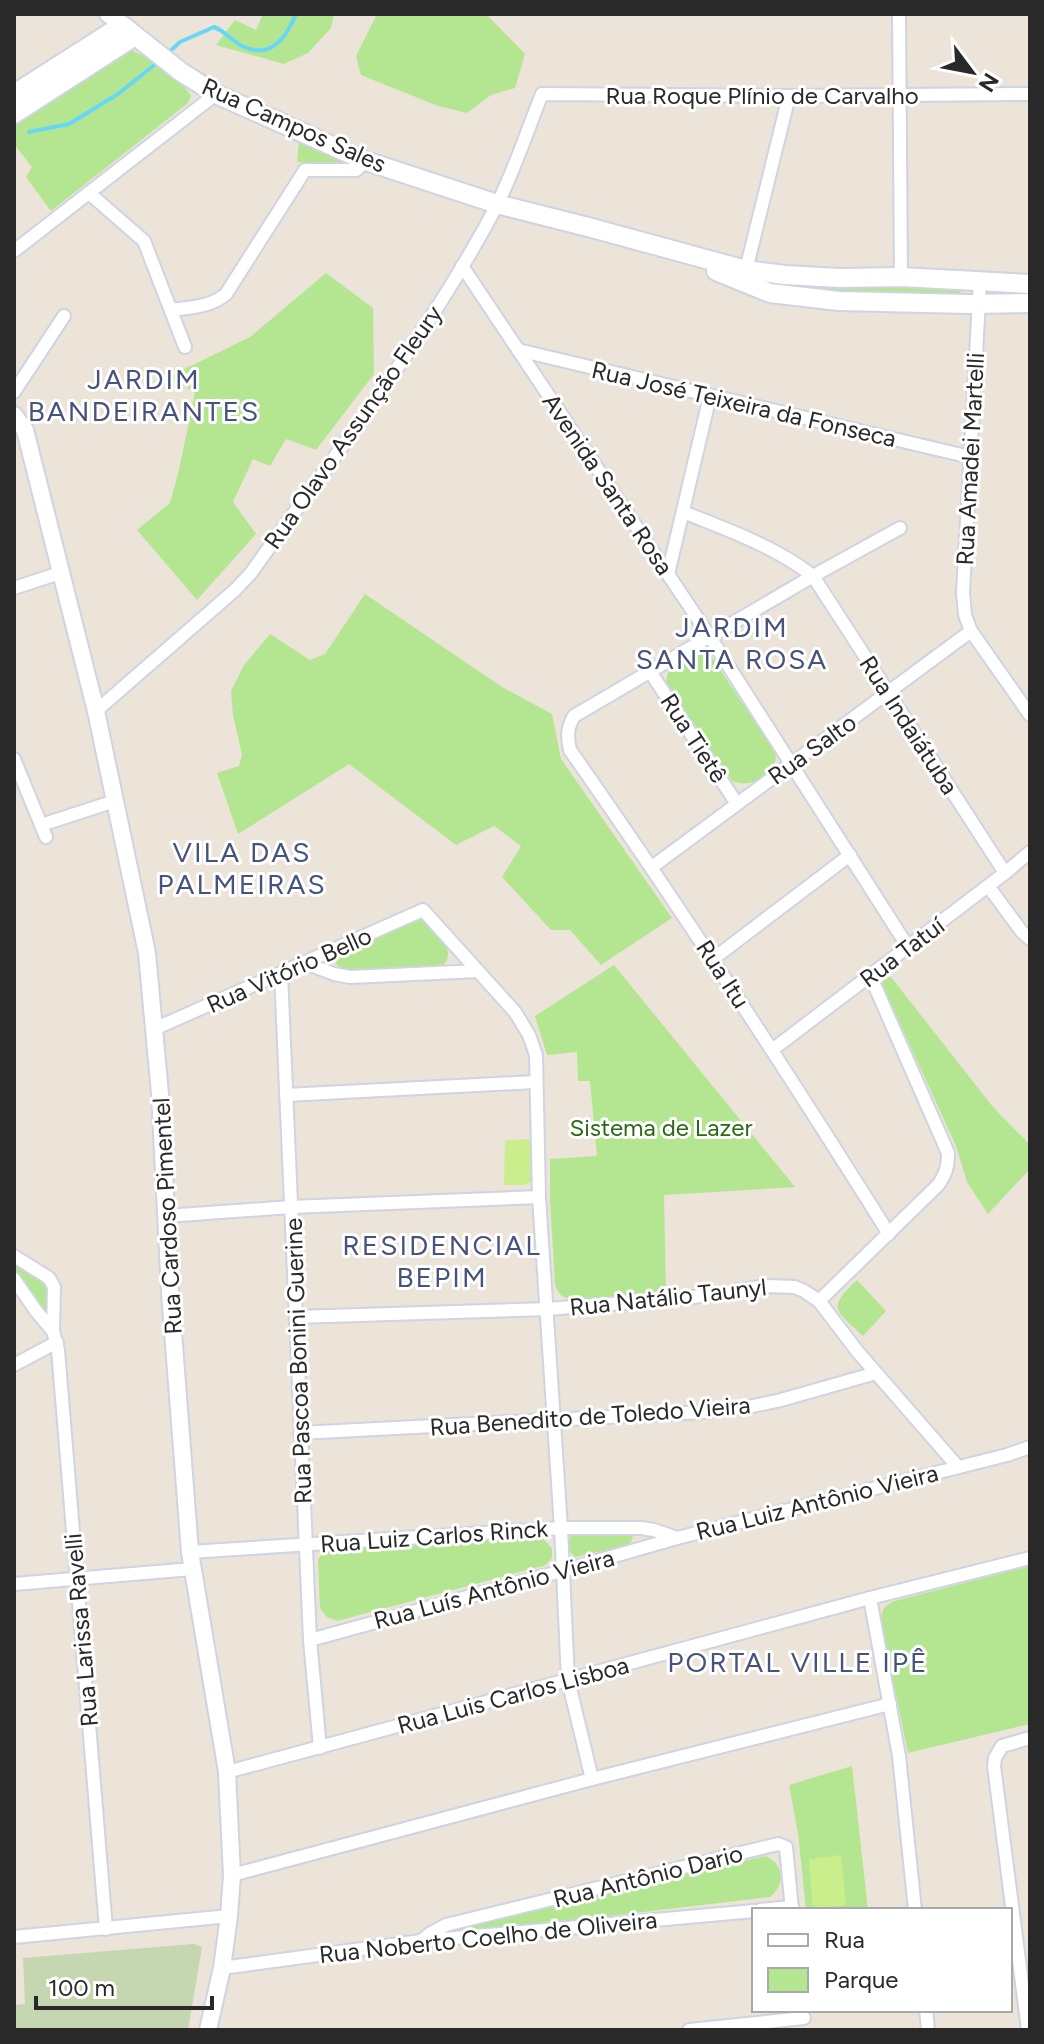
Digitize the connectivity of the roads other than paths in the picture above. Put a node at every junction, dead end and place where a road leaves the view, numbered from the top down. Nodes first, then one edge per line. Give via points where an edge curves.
1 (899, 14) edge
2 (124, 22) edge
3 (216, 94) junction
4 (542, 94) joint
5 (1030, 94) edge
6 (899, 95) junction
7 (789, 96) junction
8 (19, 104) edge
9 (366, 161) junction
10 (89, 193) junction
11 (497, 204) junction
12 (659, 246) junction
13 (14, 251) edge
14 (462, 266) junction
15 (785, 275) junction
16 (901, 277) junction
17 (980, 281) junction
18 (756, 283) junction
19 (1030, 284) edge
20 (978, 303) junction
21 (1030, 303) edge
22 (172, 310) junction
23 (64, 316) dead end
24 (185, 347) dead end
25 (518, 350) junction
26 (14, 392) edge
27 (710, 396) junction
28 (14, 415) edge
29 (970, 457) junction
30 (683, 512) junction
31 (900, 528) dead end
32 (60, 573) junction
33 (668, 574) junction
34 (813, 576) junction
35 (14, 588) edge
36 (971, 631) junction
37 (710, 637) junction
38 (651, 673) junction
39 (888, 692) junction
40 (96, 711) junction
41 (1030, 715) edge
42 (14, 759) edge
43 (791, 764) junction
44 (115, 801) junction
45 (737, 804) junction
46 (1030, 852) edge
47 (850, 855) junction
48 (652, 867) junction
49 (1005, 873) junction
50 (988, 886) junction
51 (1030, 939) edge
52 (908, 947) junction
53 (713, 959) junction
54 (305, 963) junction
55 (478, 971) junction
56 (281, 974) junction
57 (870, 975) junction
58 (154, 1029) junction
59 (772, 1050) junction
60 (536, 1082) junction
61 (286, 1095) junction
62 (539, 1197) junction
63 (291, 1207) junction
64 (166, 1216) junction
65 (889, 1234) junction
66 (14, 1256) edge
67 (14, 1279) edge
68 (819, 1301) junction
69 (547, 1309) junction
70 (296, 1317) junction
71 (55, 1337) junction
72 (14, 1365) edge
73 (876, 1373) junction
74 (554, 1420) junction
75 (300, 1433) junction
76 (1030, 1447) edge
77 (958, 1467) junction
78 (561, 1528) junction
79 (677, 1538) junction
80 (306, 1544) junction
81 (190, 1552) junction
82 (1030, 1558) edge
83 (192, 1569) junction
84 (562, 1571) junction
85 (77, 1579) junction
86 (14, 1584) edge
87 (870, 1598) junction
88 (310, 1640) junction
89 (568, 1680) junction
90 (890, 1704) junction
91 (1030, 1738) edge
92 (320, 1748) junction
93 (227, 1772) junction
94 (592, 1779) junction
95 (232, 1875) junction
96 (792, 1908) edge
97 (915, 1908) edge
98 (752, 1911) edge
99 (229, 1916) junction
100 (106, 1929) junction
101 (14, 1937) edge
102 (421, 1941) junction
103 (222, 1968) junction
104 (804, 2019) edge
105 (208, 2030) edge
106 (689, 2030) edge
107 (1028, 2030) edge

1 - 6 street
2 - 3 main road, Rua Campos Sales via 152,51
2 - 8 main road
3 - 9 main road, Rua Campos Sales
3 - 10 street
4 - 7 street, Rua Roque Plínio de Carvalho
4 - 11 street, Rua Olavo Assunção Fleury
5 - 6 street, Rua Roque Plínio de Carvalho
6 - 7 street, Rua Roque Plínio de Carvalho
6 - 16 street
7 - 18 street
9 - 11 main road, Rua Campos Sales
9 - 22 street via 356,170 305,170 226,294 207,305
10 - 13 street
10 - 22 street via 144,241
11 - 12 main road, Rua Campos Sales
11 - 14 street, Rua Olavo Assunção Fleury
12 - 18 main road
12 - 18 main road
14 - 25 street, Avenida Santa Rosa
14 - 40 street, Rua Olavo Assunção Fleury via 415,343 251,573
15 - 16 main road
15 - 18 main road
15 - 18 main road
16 - 17 main road
17 - 19 main road
17 - 20 street, Rua Amadei Martelli
18 - 20 main road via 839,301
20 - 21 main road
20 - 29 street, Rua Amadei Martelli
22 - 24 street
23 - 26 street
25 - 27 street, Rua José Teixeira da Fonseca
25 - 33 street, Avenida Santa Rosa
27 - 29 street, Rua José Teixeira da Fonseca
27 - 30 street
28 - 32 street, Rua Cardoso Pimentel via 25,430
29 - 36 street, Rua Amadei Martelli via 963,593
30 - 33 street
30 - 34 street via 774,549
31 - 34 street
32 - 35 street
32 - 40 street, Rua Cardoso Pimentel
33 - 37 street, Avenida Santa Rosa
34 - 37 street
34 - 39 street, Rua Indaiátuba
36 - 39 street, Rua Salto
36 - 41 street, Rua Amadei Martelli
37 - 38 street
37 - 43 street, Avenida Santa Rosa
38 - 45 street, Rua Tietê
38 - 48 street, Rua Itu via 574,716 567,737 570,750
39 - 43 street, Rua Salto
39 - 49 street, Rua Indaiátuba
40 - 44 street, Rua Cardoso Pimentel
42 - 44 street via 44,831
43 - 45 street, Rua Salto
43 - 47 street, Avenida Santa Rosa
44 - 58 street, Rua Cardoso Pimentel via 147,953
45 - 48 street, Rua Salto
46 - 49 street, Rua Tatuí
47 - 52 street, Avenida Santa Rosa
47 - 53 street
48 - 53 street, Rua Itu
49 - 50 street, Rua Tatuí
50 - 51 street
50 - 52 street, Rua Tatuí
52 - 57 street, Rua Tatuí
53 - 59 street, Rua Itu
54 - 55 street via 350,977
54 - 55 street, Rua Vitório Bello via 423,910
54 - 56 street, Rua Vitório Bello
55 - 60 street via 529,1035
56 - 58 street, Rua Vitório Bello
56 - 61 street, Rua Pascoa Bonini Guerine
57 - 59 street, Rua Tatuí
57 - 65 street via 948,1153 938,1185
58 - 64 street, Rua Cardoso Pimentel
59 - 65 street, Rua Itu
60 - 61 street
60 - 62 street
61 - 63 street, Rua Pascoa Bonini Guerine
62 - 63 street
62 - 69 street
63 - 64 street
63 - 70 street, Rua Pascoa Bonini Guerine
64 - 81 street, Rua Cardoso Pimentel
65 - 68 street
66 - 71 street, Rua Larissa Ravelli via 52,1282
67 - 71 street
68 - 69 street, Rua Natálio Taunyl via 804,1291 766,1286
68 - 73 street, Rua Natálio Taunyl
69 - 70 street, Rua Natálio Taunyl
69 - 74 street
70 - 75 street, Rua Pascoa Bonini Guerine
71 - 72 street
71 - 85 street, Rua Larissa Ravelli
73 - 74 street, Rua Benedito de Toledo Vieira via 748,1407
73 - 77 street, Rua Natálio Taunyl
74 - 75 street, Rua Benedito de Toledo Vieira
74 - 78 street
75 - 80 street, Rua Pascoa Bonini Guerine
76 - 77 street, Rua Luiz Antônio Vieira
77 - 79 street, Rua Luiz Antônio Vieira
78 - 79 street, Rua Luiz Carlos Rinck via 641,1528
78 - 80 street, Rua Luiz Carlos Rinck
78 - 84 street
79 - 84 street, Rua Luís Antônio Vieira
80 - 81 street, Rua Luiz Carlos Rinck
80 - 88 street, Rua Pascoa Bonini Guerine
81 - 83 street, Rua Cardoso Pimentel
82 - 87 street, Rua Luis Carlos Lisboa
83 - 85 street
83 - 93 street, Rua Cardoso Pimentel
84 - 88 street, Rua Luís Antônio Vieira
84 - 89 street
85 - 86 street
85 - 100 street, Rua Larissa Ravelli
87 - 89 street, Rua Luis Carlos Lisboa
87 - 90 street
88 - 92 street, Rua Pascoa Bonini Guerine
89 - 92 street, Rua Luis Carlos Lisboa
89 - 94 street
90 - 94 street
90 - 97 street
91 - 107 street via 1007,1743 997,1752 994,1766
92 - 93 street, Rua Luis Carlos Lisboa
93 - 95 street, Rua Cardoso Pimentel
94 - 95 street
95 - 99 street, Rua Cardoso Pimentel
96 - 102 street, Rua Antônio Dario via 786,1847 778,1844 446,1925
98 - 102 street, Rua Noberto Coelho de Oliveira
99 - 100 street
99 - 103 street, Rua Cardoso Pimentel
100 - 101 street
102 - 103 street, Rua Noberto Coelho de Oliveira
103 - 105 street, Rua Cardoso Pimentel
104 - 106 street

